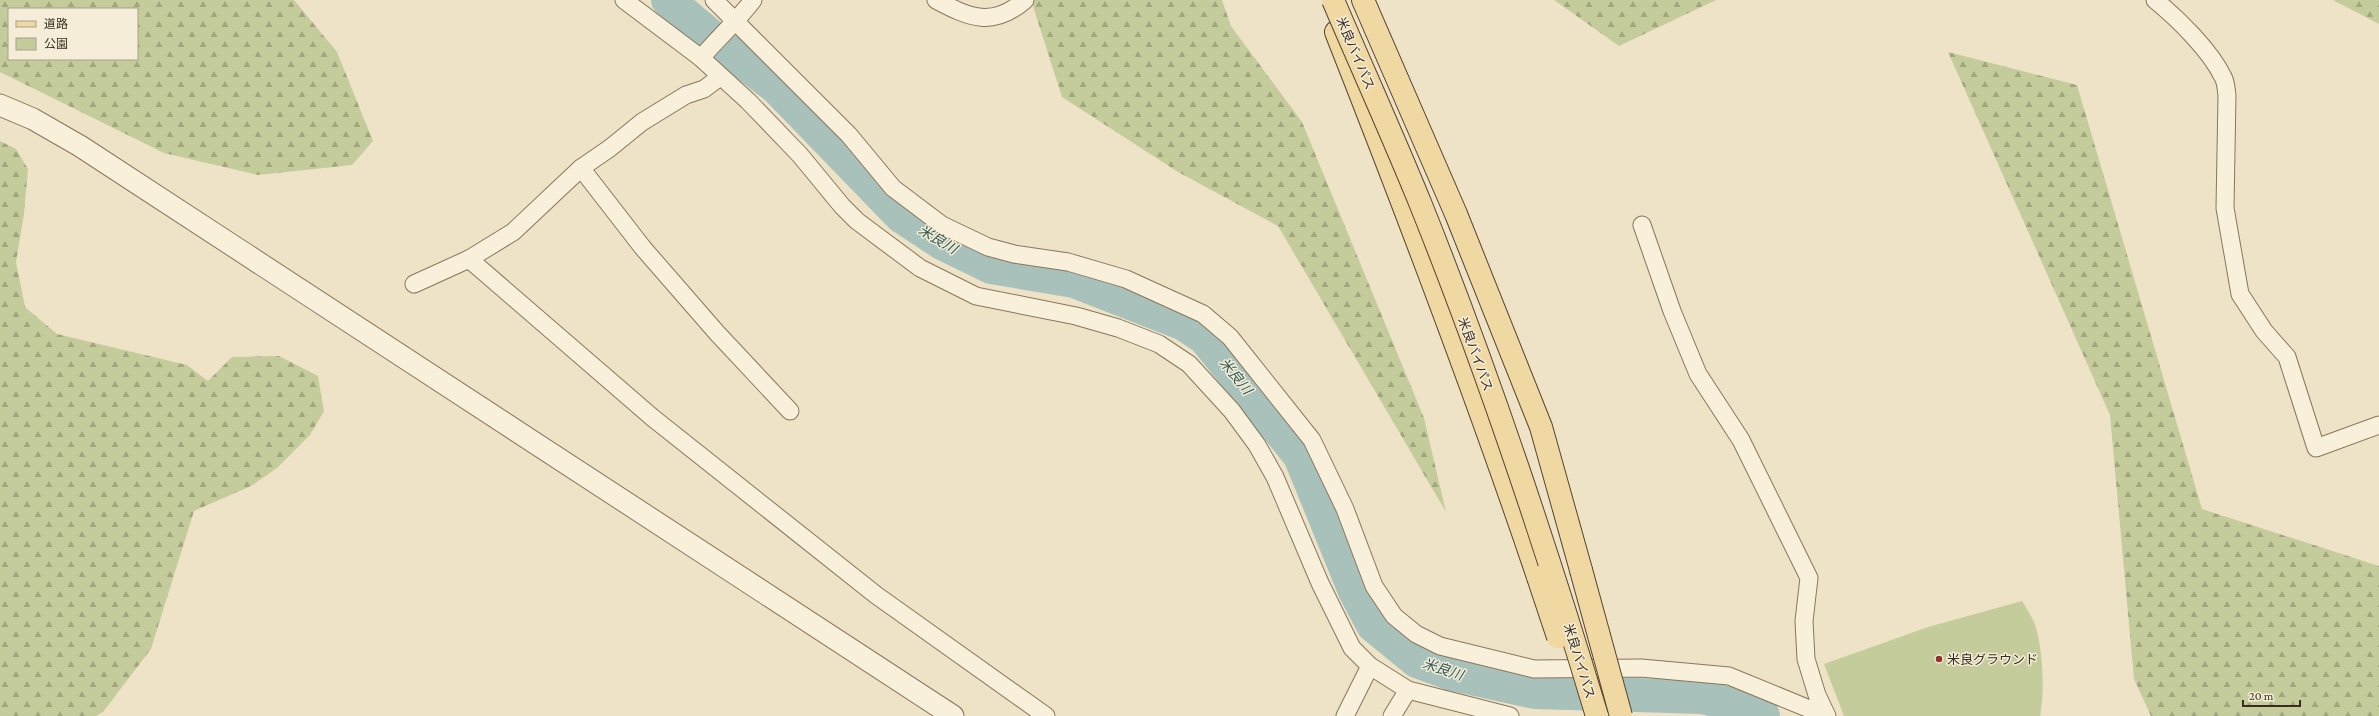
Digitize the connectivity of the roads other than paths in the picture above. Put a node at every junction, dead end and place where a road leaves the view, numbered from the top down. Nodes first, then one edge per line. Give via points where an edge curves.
1 (624, 0) edge
2 (714, 0) edge
3 (753, 0) edge
4 (936, 0) edge
5 (1025, 0) edge
6 (1323, 0) edge
7 (1333, 0) edge
8 (1348, 0) edge
9 (1363, 0) edge
10 (2155, 0) edge
11 (732, 25) junction
12 (703, 55) junction
13 (720, 77) junction
14 (0, 105) edge
15 (581, 168) junction
16 (1642, 225) dead end
17 (469, 259) junction
18 (414, 284) dead end
19 (790, 411) dead end
20 (2379, 425) edge
21 (1370, 666) junction
22 (1408, 690) junction
23 (1826, 715) edge
24 (953, 716) edge
25 (1046, 716) edge
26 (1345, 716) edge
27 (1392, 716) edge
28 (1510, 716) edge
29 (1584, 716) edge
30 (1597, 716) edge
31 (1608, 716) edge
32 (1622, 716) edge

1 - 12 street
2 - 11 street
3 - 11 street
4 - 5 street via 961,14 978,18 1012,12
6 - 29 main road, bridge via 1411,220 1496,452
7 - 30 main road, 米良バイパス, bridge via 1421,205 1504,428 1554,572
8 - 31 main road, 米良バイパス via 1430,194 1489,348 1574,602
9 - 32 main road, bridge via 1456,214 1541,427
10 - 20 street via 2207,53 2224,78 2227,95 2225,208 2240,294 2264,331 2287,357 2316,448
11 - 12 street
11 - 23 street via 849,135 893,188 942,225 988,247 1068,262 1126,279 1203,314 1219,326 1312,440 1345,509 1374,586 1394,616 1416,634 1440,646 1534,669 1642,668 1729,676
12 - 13 street
13 - 15 street via 704,89 686,95 654,114
13 - 21 street via 776,128 857,221 920,268 976,296 1076,316 1118,328 1159,344 1190,364 1232,411 1257,445 1275,477 1301,542 1339,623 1352,648
14 - 24 street via 33,119 80,146
15 - 17 street via 513,232
15 - 19 street via 716,333
16 - 23 street via 1672,311 1698,374 1741,440 1809,578 1804,621 1806,659
17 - 18 street
17 - 25 street via 653,418 876,595
21 - 22 street
21 - 26 street
22 - 27 street
22 - 28 street

